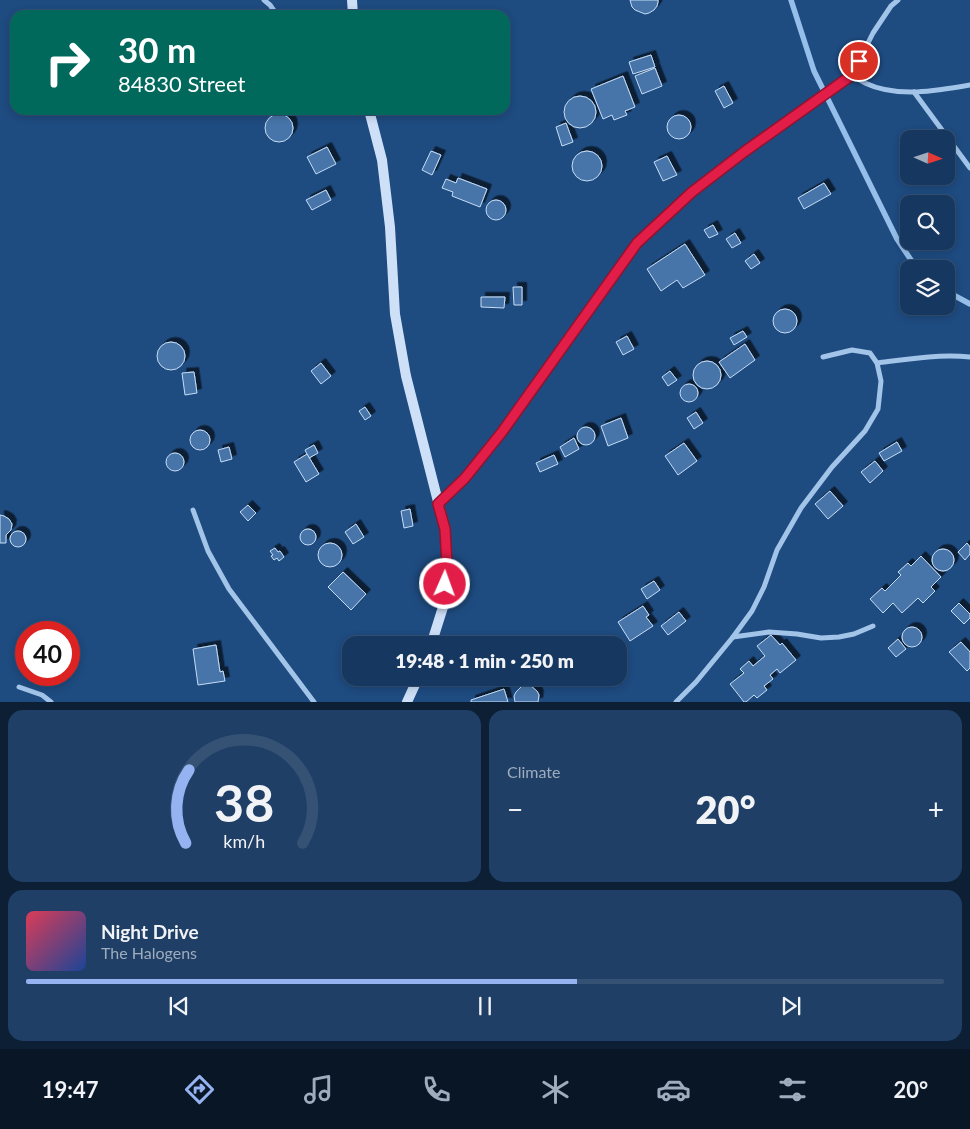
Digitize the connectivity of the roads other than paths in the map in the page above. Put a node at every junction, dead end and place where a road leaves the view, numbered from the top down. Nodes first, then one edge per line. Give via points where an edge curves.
1 (264, 0) edge
2 (898, 0) edge
3 (274, 10) edge
4 (852, 75) junction
5 (970, 85) edge
6 (914, 92) junction
7 (370, 115) edge
8 (970, 168) edge
9 (823, 357) dead end
10 (970, 357) edge
11 (877, 363) junction
12 (438, 504) junction
13 (193, 510) dead end
14 (873, 626) dead end
15 (434, 636) edge
16 (733, 637) junction
17 (414, 686) edge
18 (19, 687) dead end
19 (51, 702) edge
20 (314, 702) edge
21 (407, 702) edge
22 (676, 702) edge

1 - 3 street
2 - 4 street via 873,33
4 - 6 street via 886,90
4 - 12 street via 692,192 637,243 502,432 465,478
5 - 6 street
6 - 8 street
7 - 12 street via 382,160 395,314 406,376
9 - 11 street via 852,350 870,353
10 - 11 street via 921,357
11 - 16 street via 881,381 878,409 865,431 801,508 777,550 752,611
12 - 15 street via 445,529 447,564 444,604
13 - 20 street via 208,551 229,589
14 - 16 street via 839,638 769,632
16 - 22 street
17 - 21 street
18 - 19 street via 42,695

